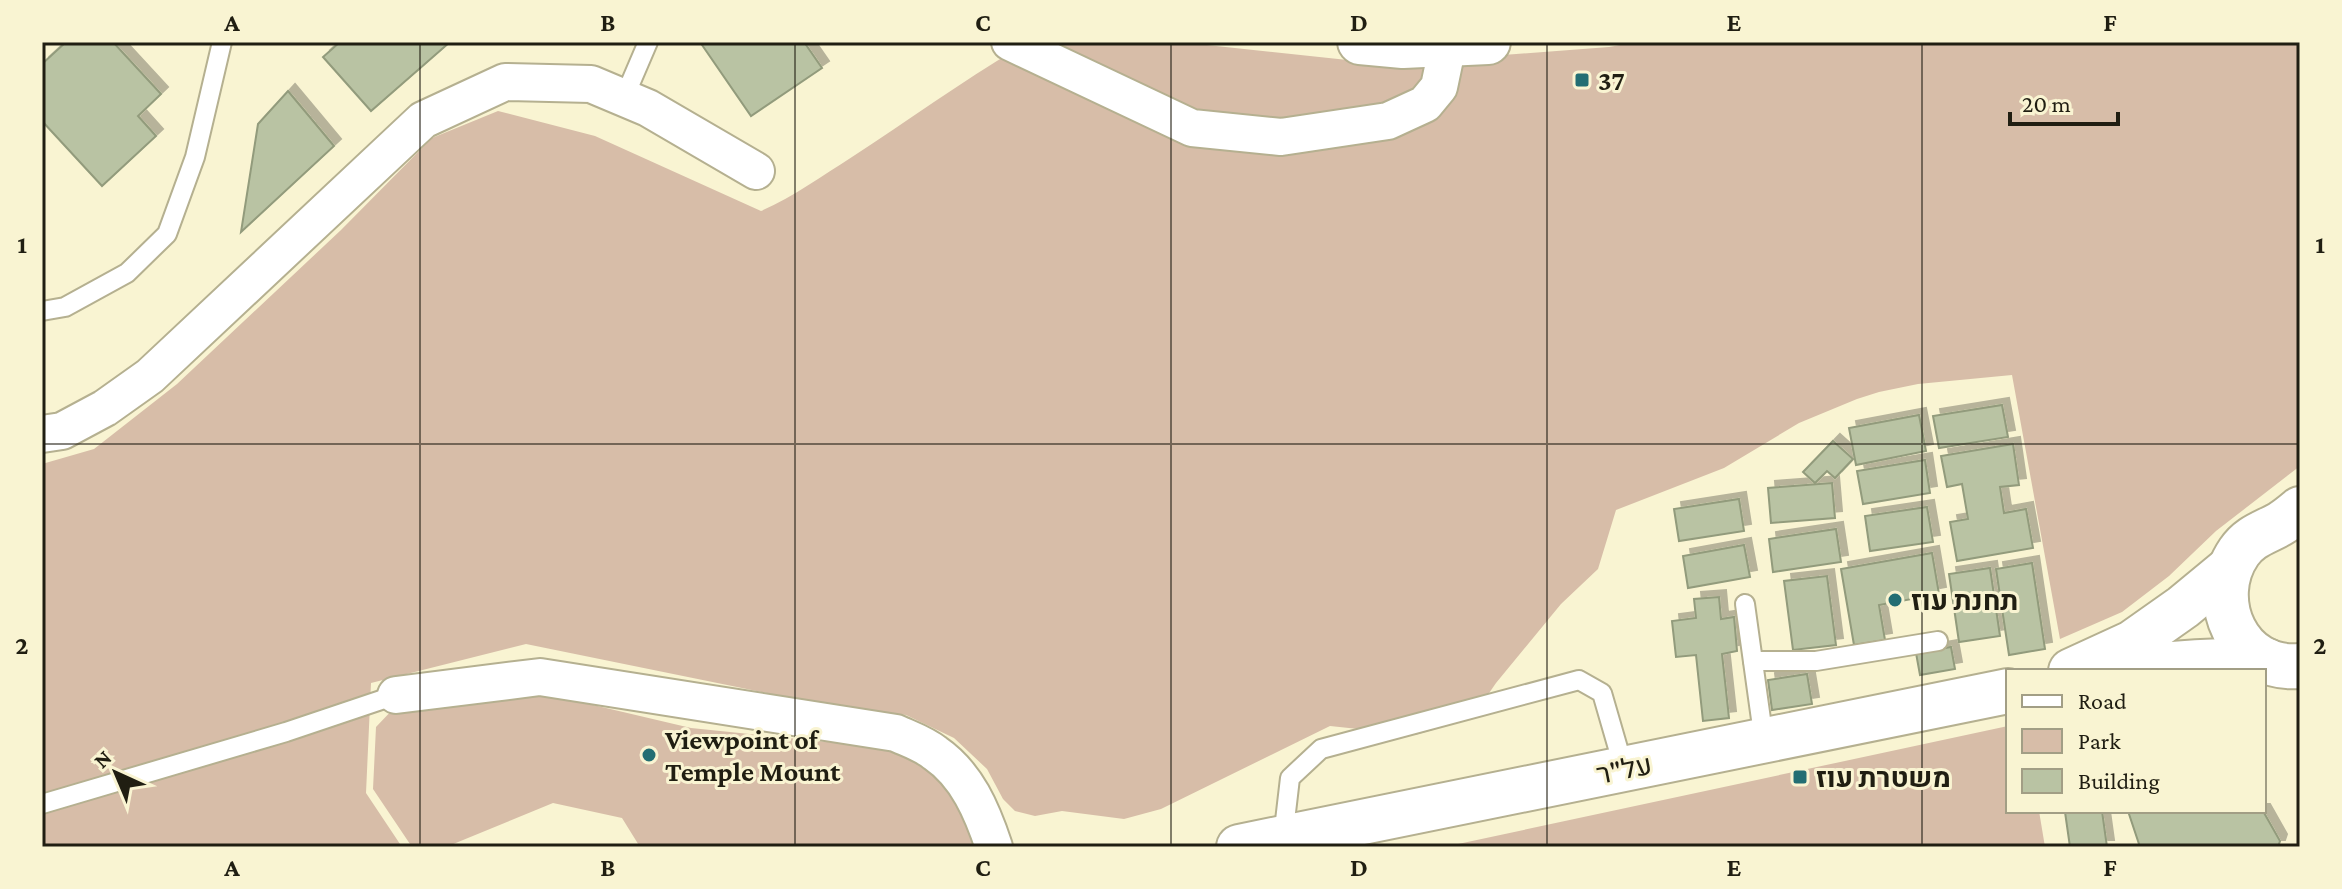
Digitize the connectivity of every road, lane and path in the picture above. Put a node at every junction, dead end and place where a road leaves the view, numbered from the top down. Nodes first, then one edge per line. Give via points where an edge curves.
1 (222, 42) edge
2 (648, 42) edge
3 (1010, 42) edge
4 (1360, 42) edge
5 (1468, 43) edge
6 (624, 98) junction
7 (756, 171) dead end
8 (42, 311) edge
9 (42, 434) edge
10 (2294, 518) edge
11 (2229, 569) junction
12 (1745, 604) dead end
13 (1938, 641) dead end
14 (1753, 661) junction
15 (2283, 664) edge
16 (2075, 669) edge
17 (2130, 669) edge
18 (2006, 691) edge
19 (396, 695) joint
20 (1764, 741) junction
21 (1624, 769) junction
22 (42, 804) edge
23 (1283, 838) junction
24 (994, 847) edge
25 (1239, 847) edge

1 - 8 lane via 195,157 167,234 127,273 65,307
2 - 6 lane
3 - 5 street via 1192,128 1281,137 1388,121 1425,104
4 - 5 street
6 - 7 street
6 - 9 street via 591,84 505,82 423,120 150,376 84,420
10 - 11 street via 2259,533
11 - 15 street via 2224,590 2234,632 2248,649
11 - 16 street via 2132,643
12 - 14 lane
13 - 14 lane via 1816,661
14 - 20 lane
15 - 17 street via 2210,660
18 - 20 street, על"ר
19 - 22 lane
19 - 24 street via 540,677 896,733 952,766 969,788
20 - 21 street, על"ר
21 - 23 street, על"ר
21 - 23 lane via 1602,693 1579,680 1321,749 1290,778
23 - 25 street, על"ר

